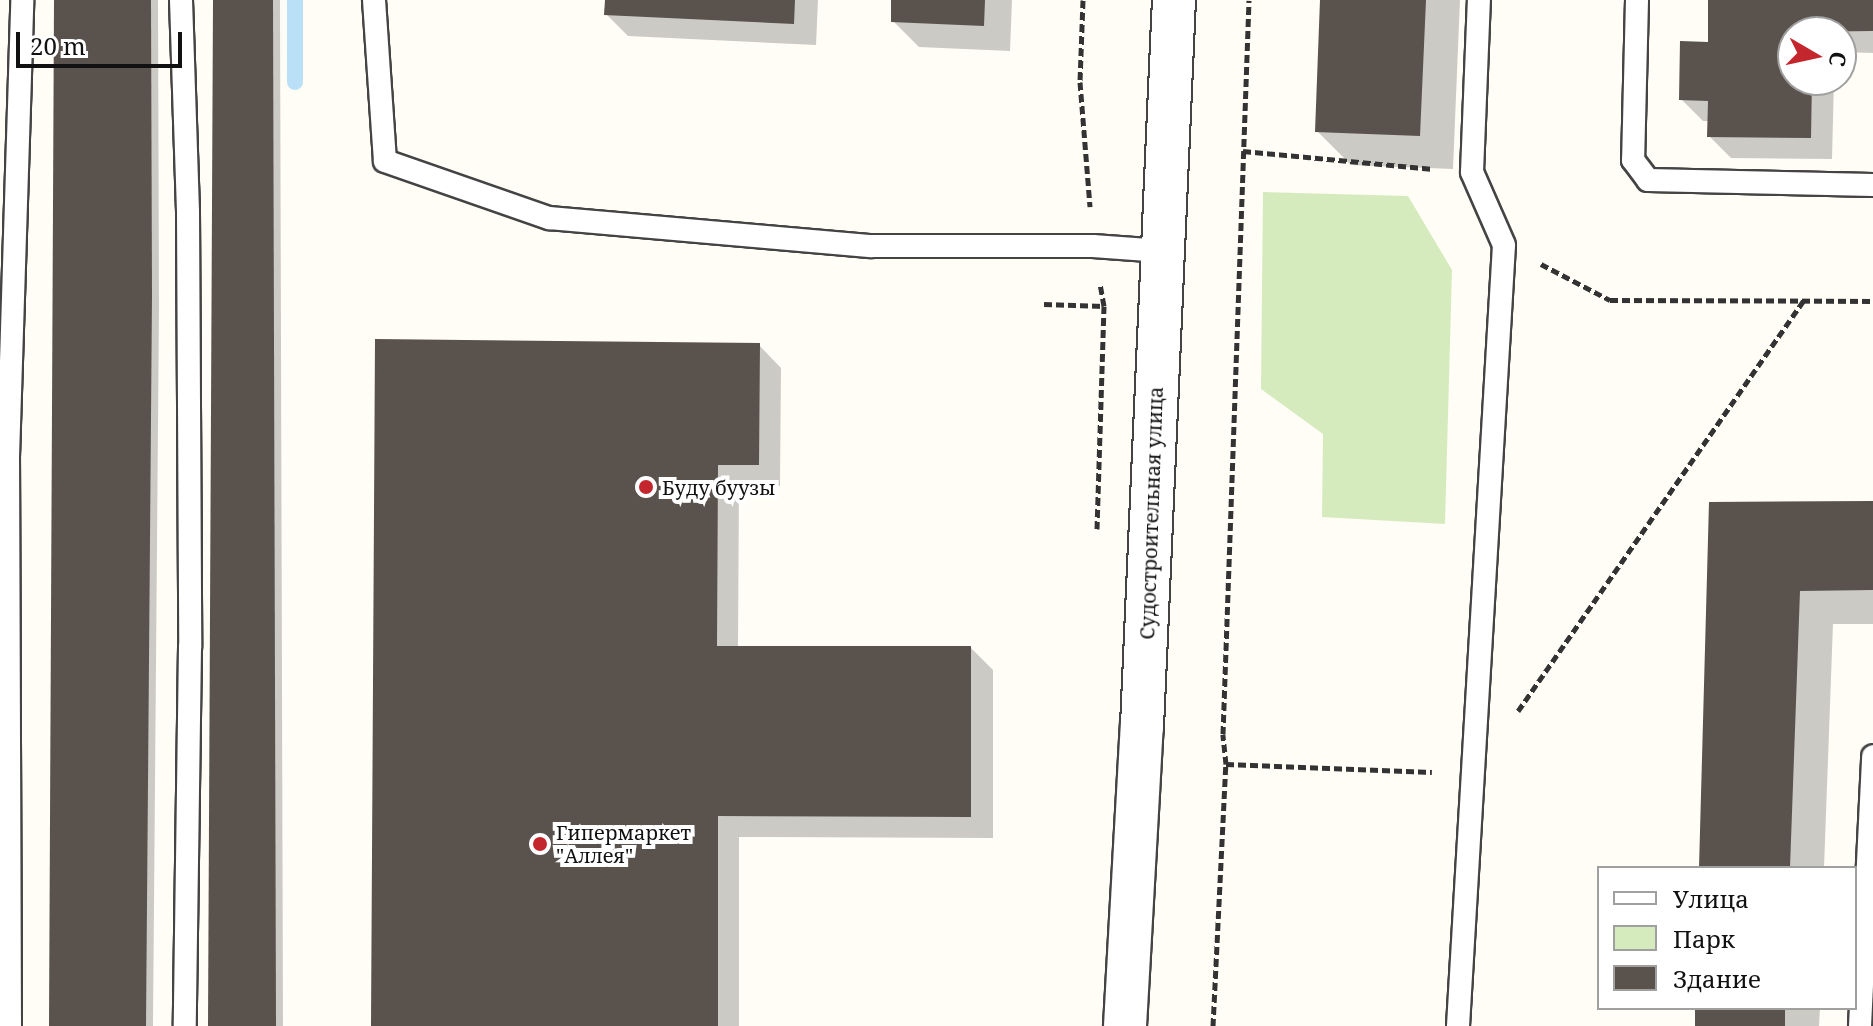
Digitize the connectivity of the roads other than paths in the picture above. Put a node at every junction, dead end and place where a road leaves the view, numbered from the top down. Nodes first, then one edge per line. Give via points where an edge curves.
1 (22, 0) edge
2 (181, 0) edge
3 (374, 0) edge
4 (1174, 0) edge
5 (1479, 0) edge
6 (1637, 0) edge
7 (1873, 185) edge
8 (1162, 251) junction
9 (1873, 756) edge
10 (10, 1026) edge
11 (185, 1026) edge
12 (1125, 1026) edge
13 (1458, 1026) edge
14 (1860, 1026) edge

1 - 10 lane via 8,457
2 - 11 lane via 190,616
3 - 8 lane via 385,161 549,218 872,246
4 - 8 street, Судостроительная улица
5 - 13 lane via 1472,172 1504,245
6 - 7 lane via 1633,160 1648,180
8 - 12 street, Судостроительная улица
9 - 14 lane

